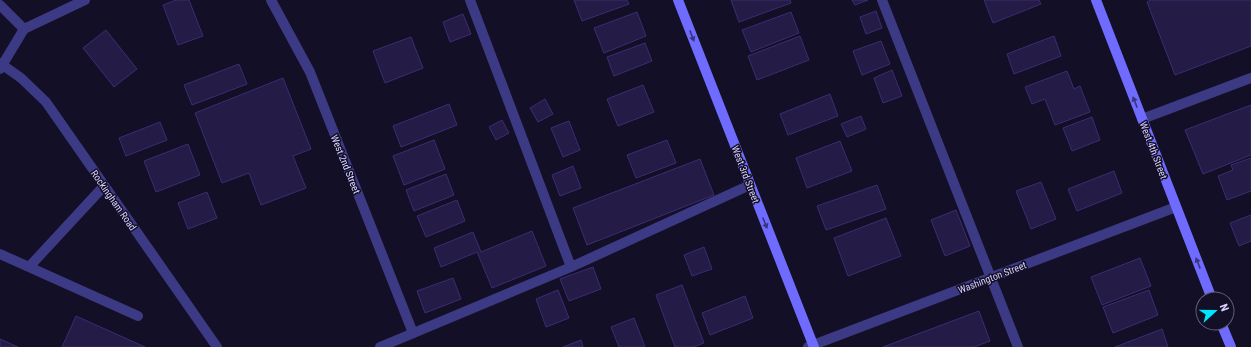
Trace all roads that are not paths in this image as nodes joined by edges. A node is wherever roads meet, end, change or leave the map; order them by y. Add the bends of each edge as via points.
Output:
1 (85, 0) edge
2 (272, 0) edge
3 (470, 0) edge
4 (678, 0) edge
5 (882, 0) edge
6 (1096, 0) edge
7 (0, 5) edge
8 (24, 28) junction
9 (1, 66) edge
10 (1251, 78) edge
11 (1142, 120) junction
12 (750, 185) junction
13 (104, 186) junction
14 (1176, 206) junction
15 (0, 254) edge
16 (29, 267) junction
17 (571, 267) junction
18 (991, 278) junction
19 (1209, 291) edge
20 (138, 316) dead end
21 (1224, 331) edge
22 (413, 333) junction
23 (812, 346) edge
24 (217, 347) edge
25 (380, 347) edge
26 (1018, 347) edge
27 (1231, 347) edge

1 - 8 street
2 - 22 street, West 2nd Street via 310,72
3 - 17 street
4 -> 12 main road, West 3rd Street
5 - 18 street
11 -> 6 main road, West 4th Street
7 - 8 street
8 - 9 street
9 - 13 street, Rockingham Road via 21,78 46,102
10 - 11 street
11 - 14 main road, West 4th Street
12 - 17 street
12 -> 23 main road, West 3rd Street
13 - 16 street
13 - 24 street, Rockingham Road
14 - 18 street, Washington Street
19 -> 14 main road, West 4th Street
15 - 16 street
16 - 20 street
17 - 22 street
18 - 23 street, Washington Street
18 - 26 street
21 - 27 main road
22 - 25 street

